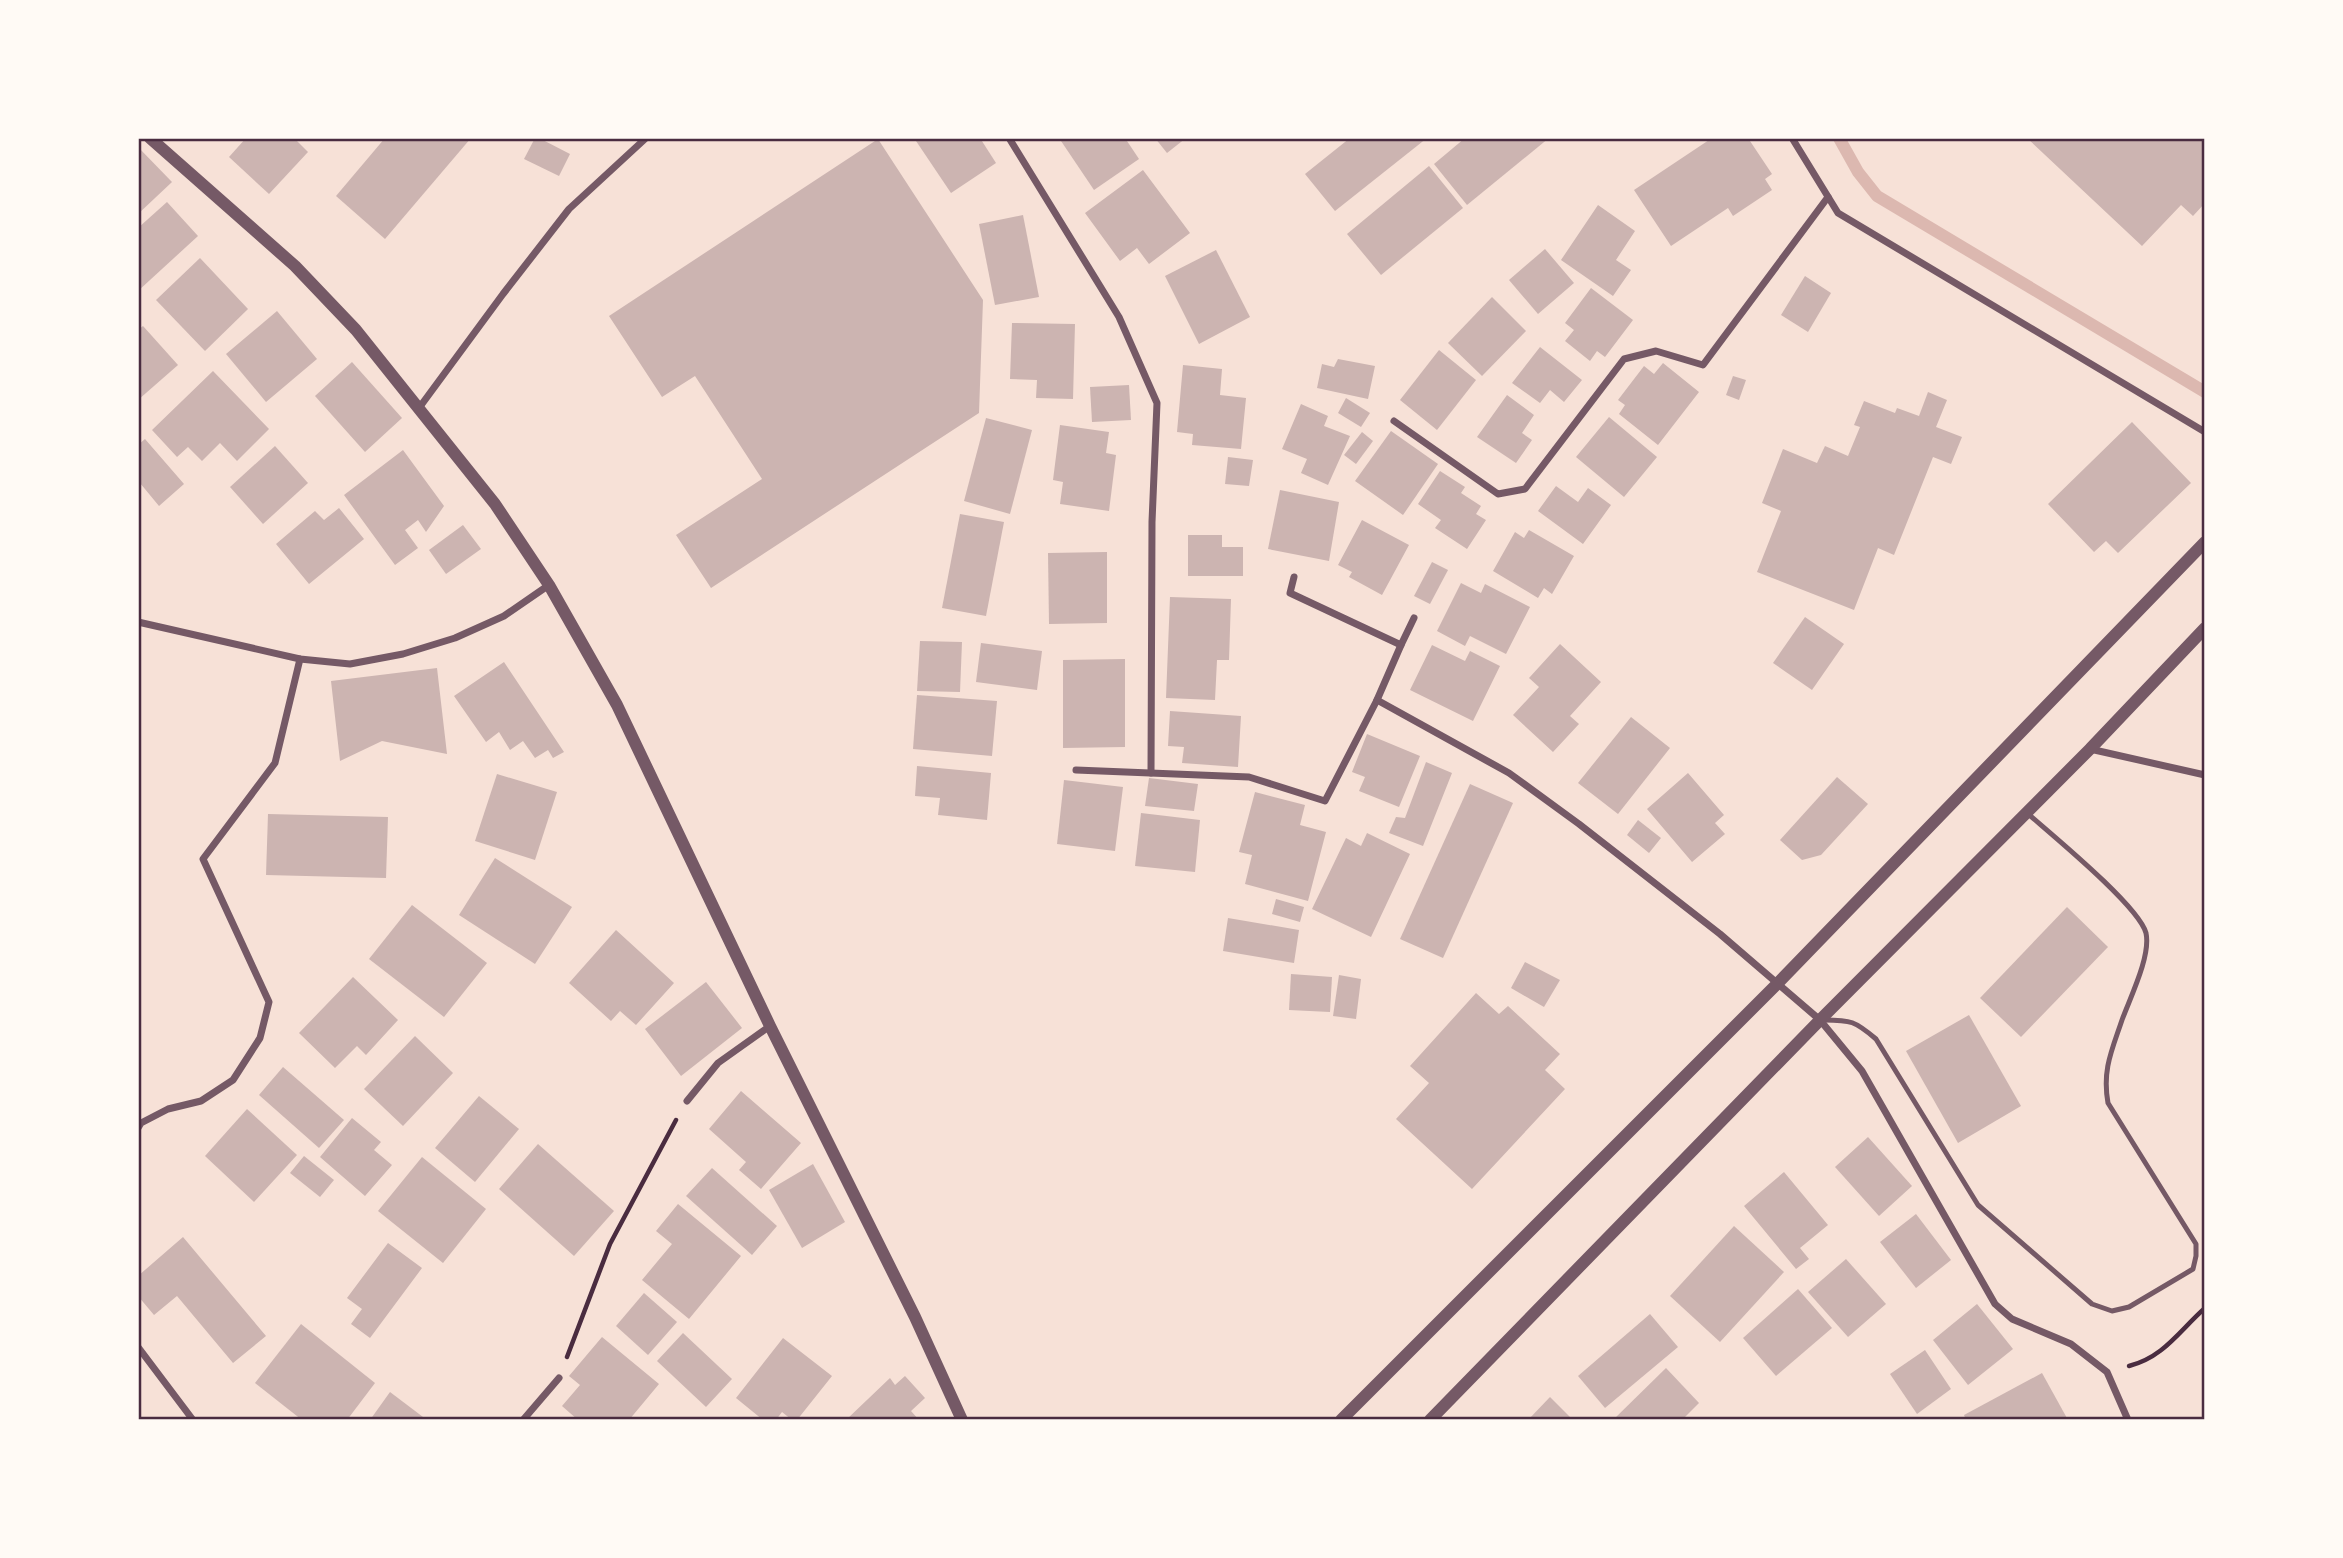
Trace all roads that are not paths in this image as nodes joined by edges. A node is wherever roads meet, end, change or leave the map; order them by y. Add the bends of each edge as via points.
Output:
1 (149, 138) edge
2 (646, 138) edge
3 (1009, 138) edge
4 (1793, 138) edge
5 (1828, 197) junction
6 (419, 408) junction
7 (1394, 421) dead end
8 (2205, 432) edge
9 (2205, 542) edge
10 (1294, 577) dead end
11 (548, 585) junction
12 (1414, 618) dead end
13 (138, 622) edge
14 (2205, 628) edge
15 (1401, 645) junction
16 (300, 659) junction
17 (1377, 700) junction
18 (2090, 749) junction
19 (1076, 770) dead end
20 (1151, 773) junction
21 (2205, 775) edge
22 (2026, 813) junction
23 (1777, 984) junction
24 (1820, 1020) junction
25 (770, 1026) junction
26 (687, 1101) road end
27 (138, 1128) edge
28 (138, 1347) edge
29 (559, 1378) road end
30 (193, 1420) edge
31 (523, 1420) edge
32 (962, 1420) edge
33 (1341, 1420) edge
34 (1430, 1420) edge
35 (2129, 1420) edge

1 - 6 street via 295,266 356,330
2 - 6 street via 569,209
3 - 20 street via 1119,317 1157,402
4 - 5 street
5 - 7 street via 1703,365 1656,351 1624,359 1525,489 1498,494
5 - 8 street via 1838,213
6 - 11 street via 495,504
9 - 23 street
10 - 15 street via 1290,593
11 - 16 street via 504,616 403,654 350,664
11 - 25 street via 617,705
12 - 15 street
13 - 16 street
14 - 18 street
15 - 17 street
16 - 27 street via 275,763 203,859 269,1002 260,1038 233,1080 201,1101 168,1109
17 - 20 street via 1325,801 1249,777
17 - 23 street via 1510,774 1709,926
18 - 21 street
18 - 22 street
19 - 20 street
22 - 24 street
22 - 24 lane via 2132,910 2146,935 2145,956 2106,1067 2105,1087 2108,1103 2196,1244 2193,1269 2129,1307 2112,1311 2092,1304 1978,1205 1876,1039 1858,1024
23 - 24 street
23 - 33 street
24 - 34 street
24 - 35 street via 1862,1071 1995,1304 2012,1319 2071,1344 2106,1371
25 - 26 street via 718,1063
25 - 32 street
28 - 30 street
29 - 31 street

